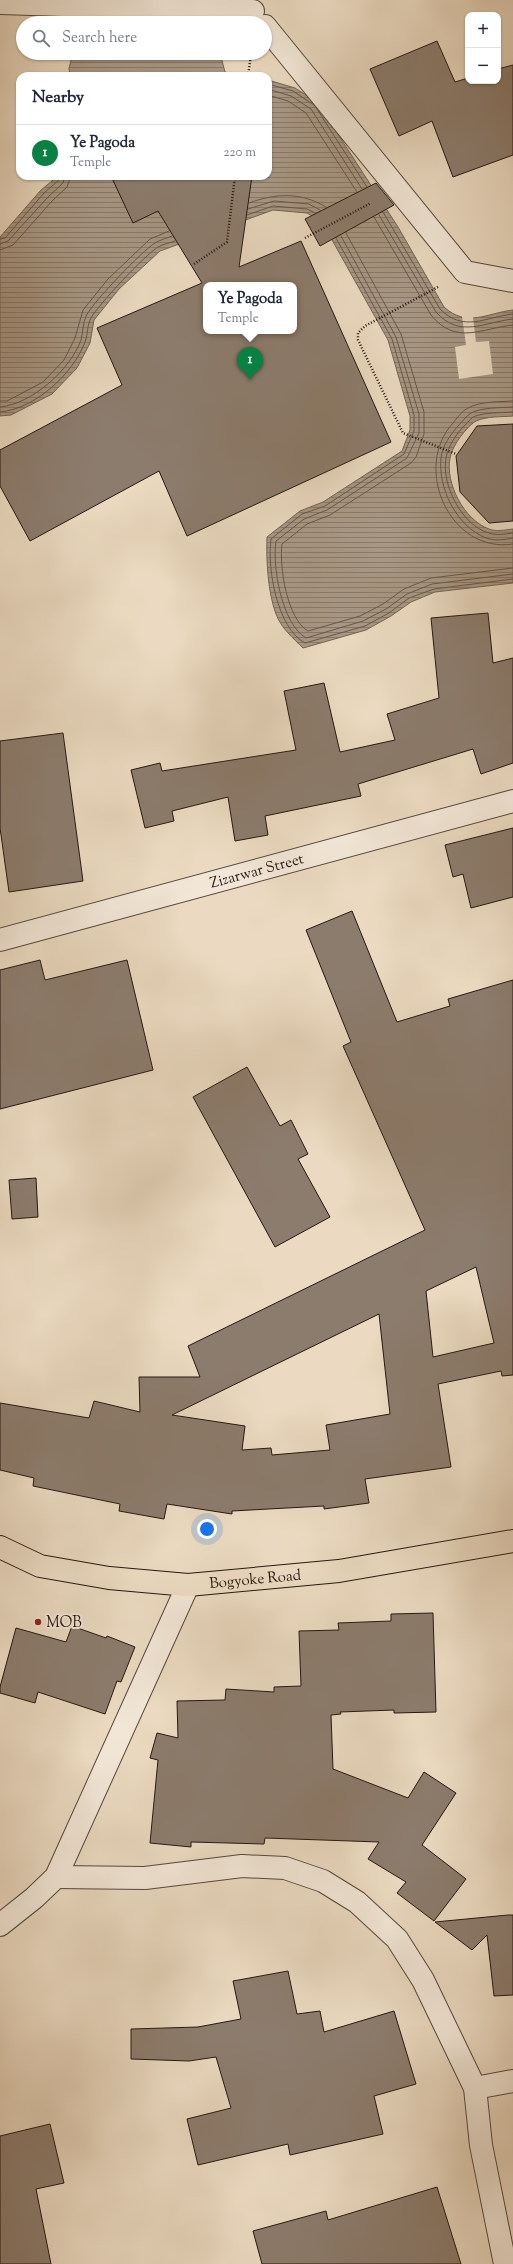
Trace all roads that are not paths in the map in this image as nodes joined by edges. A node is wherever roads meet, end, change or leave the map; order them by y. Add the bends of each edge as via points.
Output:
1 (0, 3) edge
2 (259, 15) edge
3 (272, 31) edge
4 (513, 281) edge
5 (513, 801) edge
6 (0, 940) edge
7 (513, 1541) edge
8 (0, 1547) edge
9 (188, 1585) junction
10 (56, 1877) junction
11 (0, 1925) edge
12 (513, 2081) edge
13 (475, 2088) junction
14 (505, 2264) edge

1 - 2 street
3 - 4 street via 465,272
5 - 6 street, Zizarwar Street
7 - 9 main road, Bogyoke Road via 339,1571
8 - 9 main road, Bogyoke Road via 40,1566 109,1578
9 - 10 street
10 - 11 street
10 - 13 street via 145,1878 242,1866 285,1868 324,1881 357,1902 397,1939 423,1980
12 - 13 street
13 - 14 street via 481,2145

